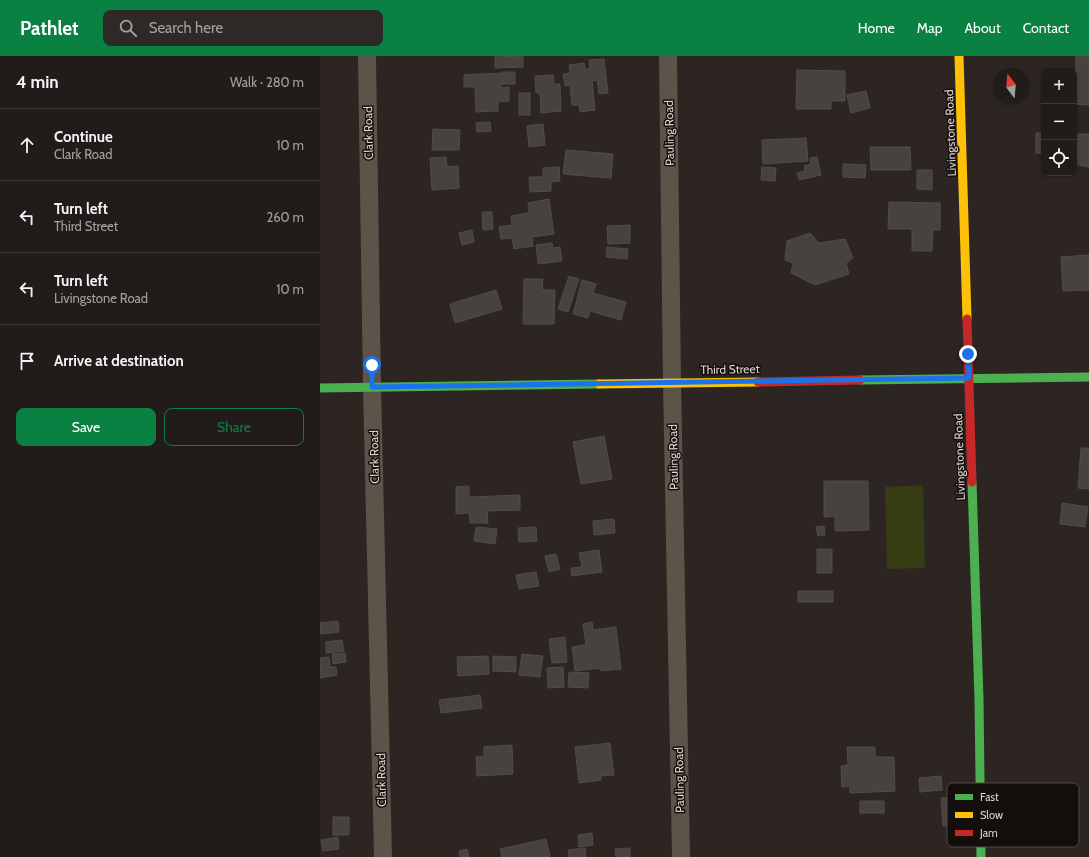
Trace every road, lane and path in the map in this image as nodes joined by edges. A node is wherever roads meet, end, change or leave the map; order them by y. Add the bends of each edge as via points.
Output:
1 (367, 56) edge
2 (668, 56) edge
3 (959, 56) edge
4 (1089, 377) edge
5 (969, 378) junction
6 (672, 382) junction
7 (372, 387) junction
8 (320, 388) edge
9 (980, 783) edge
10 (981, 847) edge
11 (383, 857) edge
12 (681, 857) edge
13 (981, 857) edge

1 - 7 street, Clark Road
2 - 6 street, Pauling Road
3 - 5 street, Livingstone Road
4 - 5 street, Third Street
5 - 6 street, Third Street
5 - 9 street, Livingstone Road
6 - 7 street, Third Street
6 - 12 street, Pauling Road
7 - 8 street, Third Street
7 - 11 street, Clark Road
10 - 13 street, Livingstone Road

